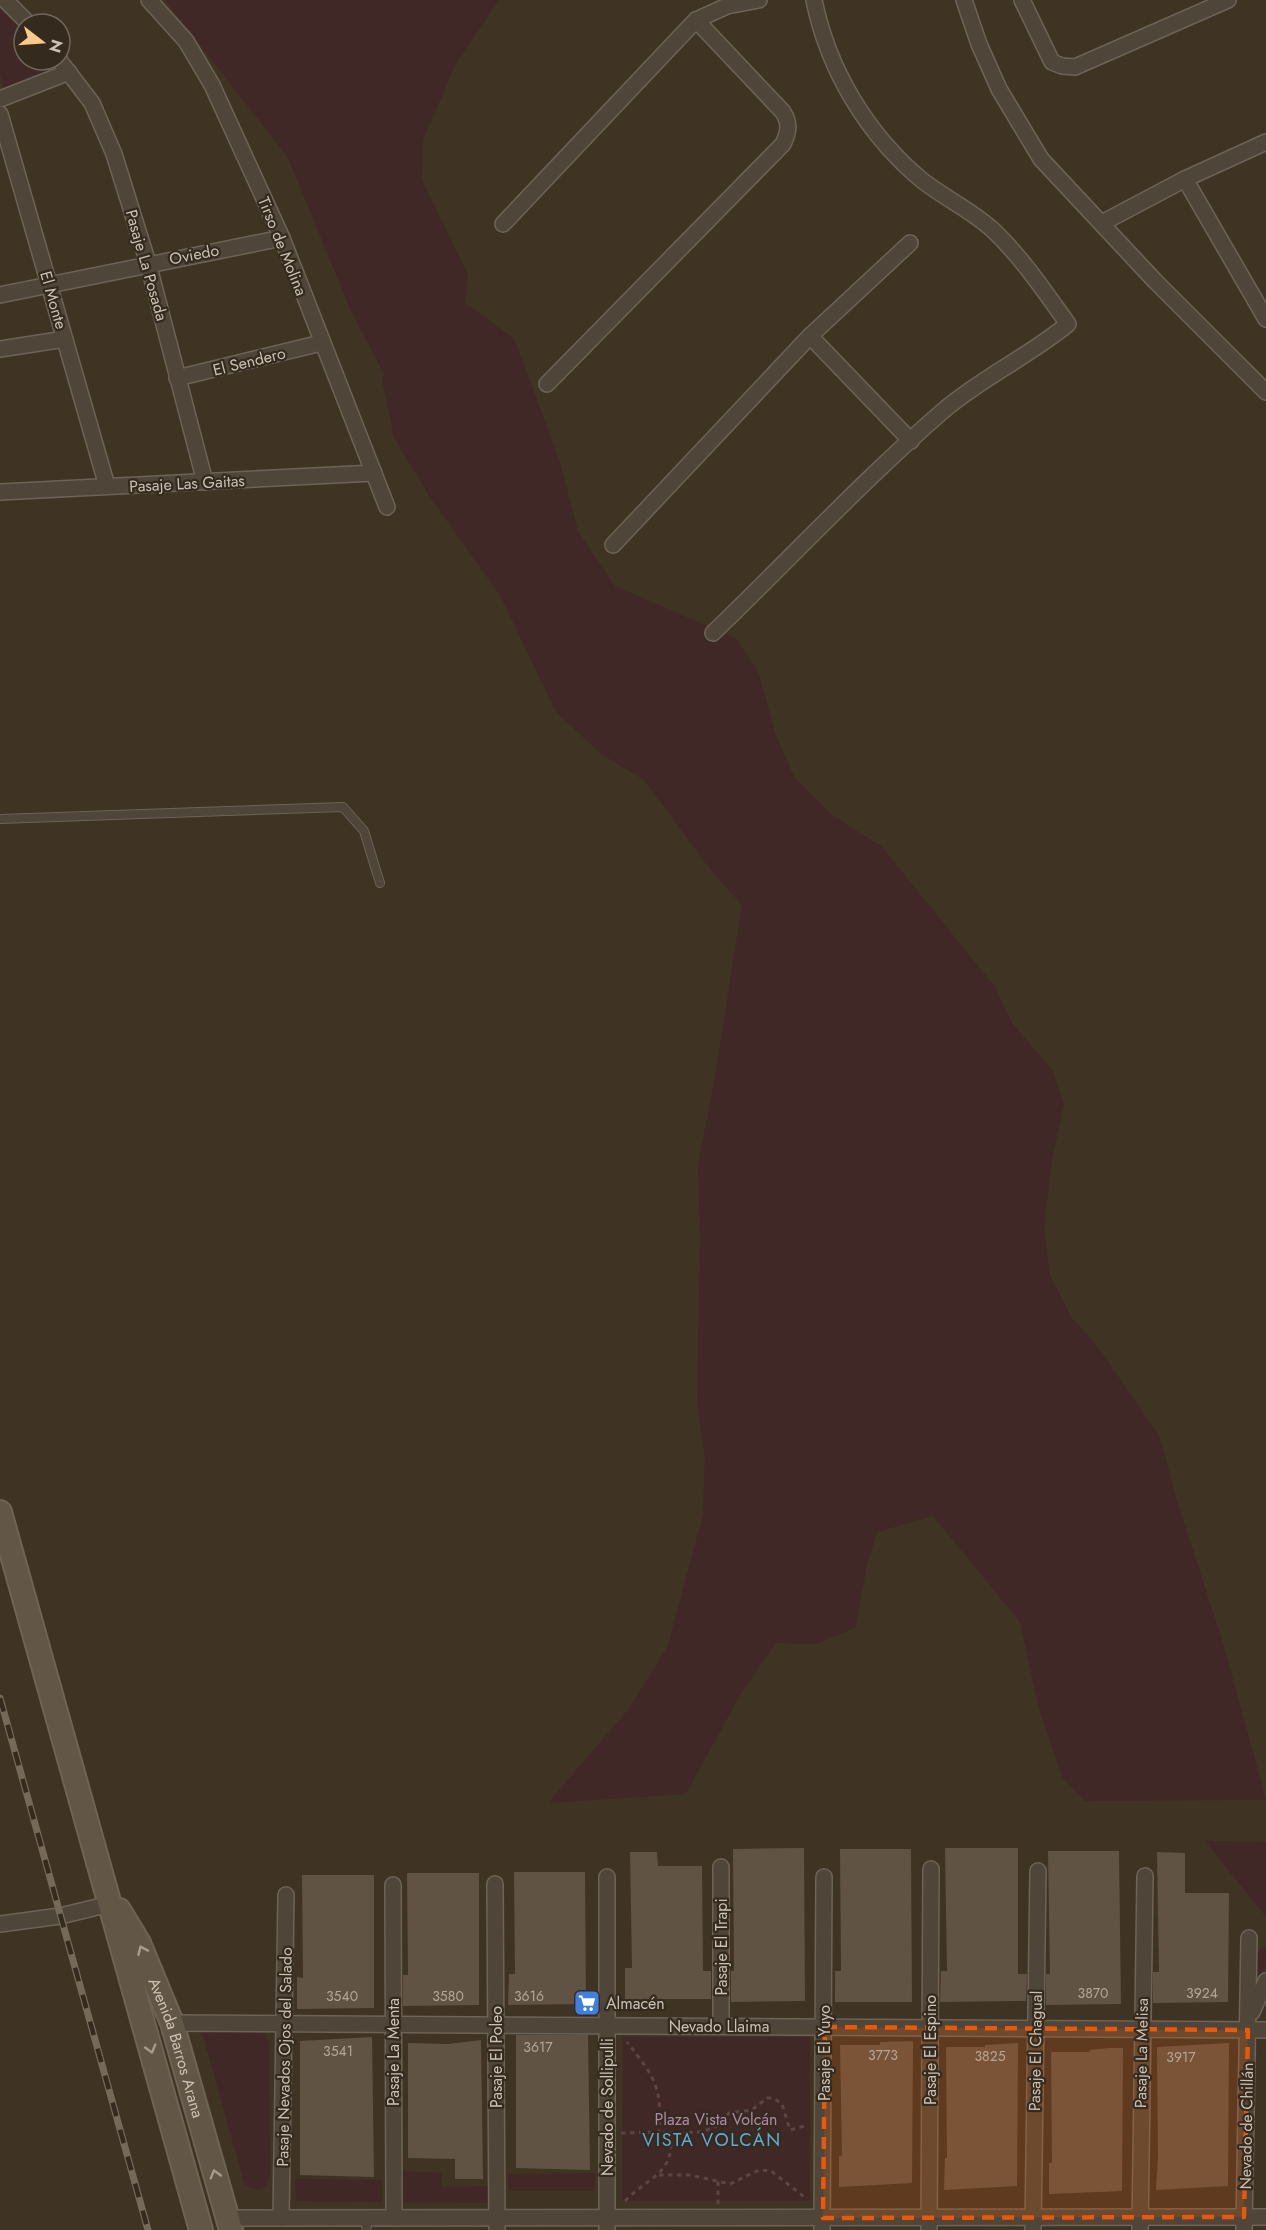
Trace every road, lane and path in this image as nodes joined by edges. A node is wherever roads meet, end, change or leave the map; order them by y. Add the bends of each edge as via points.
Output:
1 (6, 0) edge
2 (149, 0) edge
3 (759, 0) edge
4 (814, 0) edge
5 (964, 0) edge
6 (1022, 0) edge
7 (1228, 0) edge
8 (18, 12) edge
9 (696, 20) junction
10 (52, 72) edge
11 (69, 72) edge
12 (0, 99) edge
13 (0, 114) edge
14 (1266, 142) edge
15 (1185, 179) junction
16 (503, 224) dead end
17 (1102, 224) junction
18 (282, 238) junction
19 (910, 243) dead end
20 (148, 263) junction
21 (49, 284) junction
22 (0, 294) edge
23 (1266, 319) edge
24 (810, 336) junction
25 (65, 339) junction
26 (321, 343) junction
27 (0, 349) edge
28 (177, 378) junction
29 (547, 384) dead end
30 (1266, 392) edge
31 (911, 441) junction
32 (374, 473) junction
33 (205, 482) junction
34 (107, 486) junction
35 (0, 492) edge
36 (387, 507) dead end
37 (613, 545) dead end
38 (713, 633) dead end
39 (0, 819) edge
40 (380, 883) dead end
41 (0, 1512) edge
42 (721, 1867) dead end
43 (932, 1869) dead end
44 (1038, 1871) dead end
45 (101, 1873) junction
46 (607, 1876) dead end
47 (1145, 1876) dead end
48 (824, 1877) dead end
49 (495, 1884) dead end
50 (393, 1885) dead end
51 (286, 1895) dead end
52 (110, 1904) junction
53 (0, 1924) edge
54 (1249, 1938) dead end
55 (1266, 1981) edge
56 (138, 2004) junction
57 (172, 2023) junction
58 (285, 2024) junction
59 (393, 2024) junction
60 (496, 2025) junction
61 (607, 2026) junction
62 (720, 2026) junction
63 (1248, 2026) junction
64 (825, 2027) junction
65 (930, 2028) junction
66 (1035, 2028) junction
67 (1141, 2029) junction
68 (1266, 2030) edge
69 (824, 2119) junction
70 (659, 2132) junction
71 (607, 2133) junction
72 (670, 2133) junction
73 (658, 2175) junction
74 (193, 2201) junction
75 (1266, 2217) edge
76 (281, 2218) junction
77 (394, 2218) junction
78 (304, 2224) edge
79 (367, 2224) edge
80 (496, 2224) edge
81 (608, 2224) edge
82 (715, 2224) edge
83 (822, 2224) edge
84 (929, 2224) edge
85 (1033, 2224) edge
86 (1140, 2224) edge
87 (1244, 2224) edge
88 (225, 2226) edge
89 (201, 2230) edge

1 - 8 street
2 - 18 street, Tirso de Molina via 186,41 212,85
3 - 9 street via 727,6
4 - 31 street via 834,64 876,132 922,180 973,213 1005,242 1028,267 1068,324 1040,348 967,392
5 - 17 street via 999,89 1026,139
6 - 7 street via 1052,62 1075,68
9 - 16 street
9 - 29 street via 783,111 788,122 787,136
10 - 12 street
11 - 20 street, Pasaje La Posada via 92,103 114,154
13 - 21 street, El Monte
14 - 15 street
15 - 17 street
15 - 23 street
17 - 30 street
18 - 20 street, Oviedo
18 - 26 street, Tirso de Molina
19 - 24 street
20 - 21 street, Oviedo
20 - 28 street, Pasaje La Posada
21 - 22 street, Oviedo
21 - 25 street, El Monte
24 - 31 street
24 - 37 street
25 - 27 street
25 - 34 street, El Monte
26 - 28 street, El Sendero
26 - 32 street, Tirso de Molina
28 - 33 street, Pasaje La Posada
31 - 38 street
32 - 33 street, Pasaje Las Gaitas
32 - 36 street, Tirso de Molina
33 - 34 street, Pasaje Las Gaitas
34 - 35 street, Pasaje Las Gaitas
39 - 40 lane via 343,807 364,831
41 - 45 main road, Avenida Barros Arana
42 - 62 street, Pasaje El Trapi
43 - 65 street, Pasaje El Espino
44 - 66 street, Pasaje El Chagual
45 - 52 main road, Avenida Barros Arana
57 -> 45 main road, Avenida Barros Arana via 139,1943
46 - 61 street, Nevado de Sollipulli
47 - 67 street, Pasaje La Melisa
48 - 64 street, Pasaje El Yuyo
49 - 60 street, Pasaje El Poleo
50 - 59 street, Pasaje La Menta
51 - 58 street, Pasaje Nevados Ojos del Salado
52 - 53 street via 50,1918
52 - 56 main road, Avenida Barros Arana
54 - 63 street, Nevado de Chillán
55 - 63 street, Nevado de Chillán
56 - 57 main road via 149,2014
56 -> 74 main road, Avenida Barros Arana
57 - 58 street, Nevado Llaima
88 -> 57 main road, Avenida Barros Arana
58 - 59 street, Nevado Llaima
58 - 76 street, Pasaje Nevados Ojos del Salado
59 - 60 street, Nevado Llaima
59 - 77 street, Pasaje La Menta
60 - 61 street, Nevado Llaima
60 - 80 street, Pasaje El Poleo
61 - 62 street, Nevado Llaima
61 - 70 path via 623,2037 657,2087 661,2103
61 - 71 street, Nevado de Sollipulli
62 - 64 street, Nevado Llaima
63 - 67 street, Nevado Llaima
63 - 68 street, Nevado Llaima
63 - 87 street, Nevado de Chillán
64 - 65 street, Nevado Llaima
64 - 69 street, Pasaje El Yuyo
65 - 66 street, Nevado Llaima
65 - 84 street, Pasaje El Espino
66 - 67 street, Nevado Llaima
66 - 85 street, Pasaje El Chagual
67 - 86 street, Pasaje La Melisa
69 - 72 path via 790,2130 782,2104 767,2098 752,2110 729,2113 714,2128
69 - 83 street, Pasaje El Yuyo
70 - 71 path
70 - 72 path
71 - 81 street, Nevado de Sollipulli
72 - 73 path via 670,2155
73 - 81 path via 637,2189
73 - 83 path via 690,2175 730,2184 759,2170 771,2171 810,2201
74 - 88 main road
74 - 89 main road, Avenida Barros Arana
75 - 87 street
76 - 78 street
76 - 88 street
77 - 79 street
77 - 80 street
78 - 79 street
80 - 81 street
81 - 82 street
82 - 83 street
83 - 84 street
84 - 85 street
85 - 86 street
86 - 87 street

